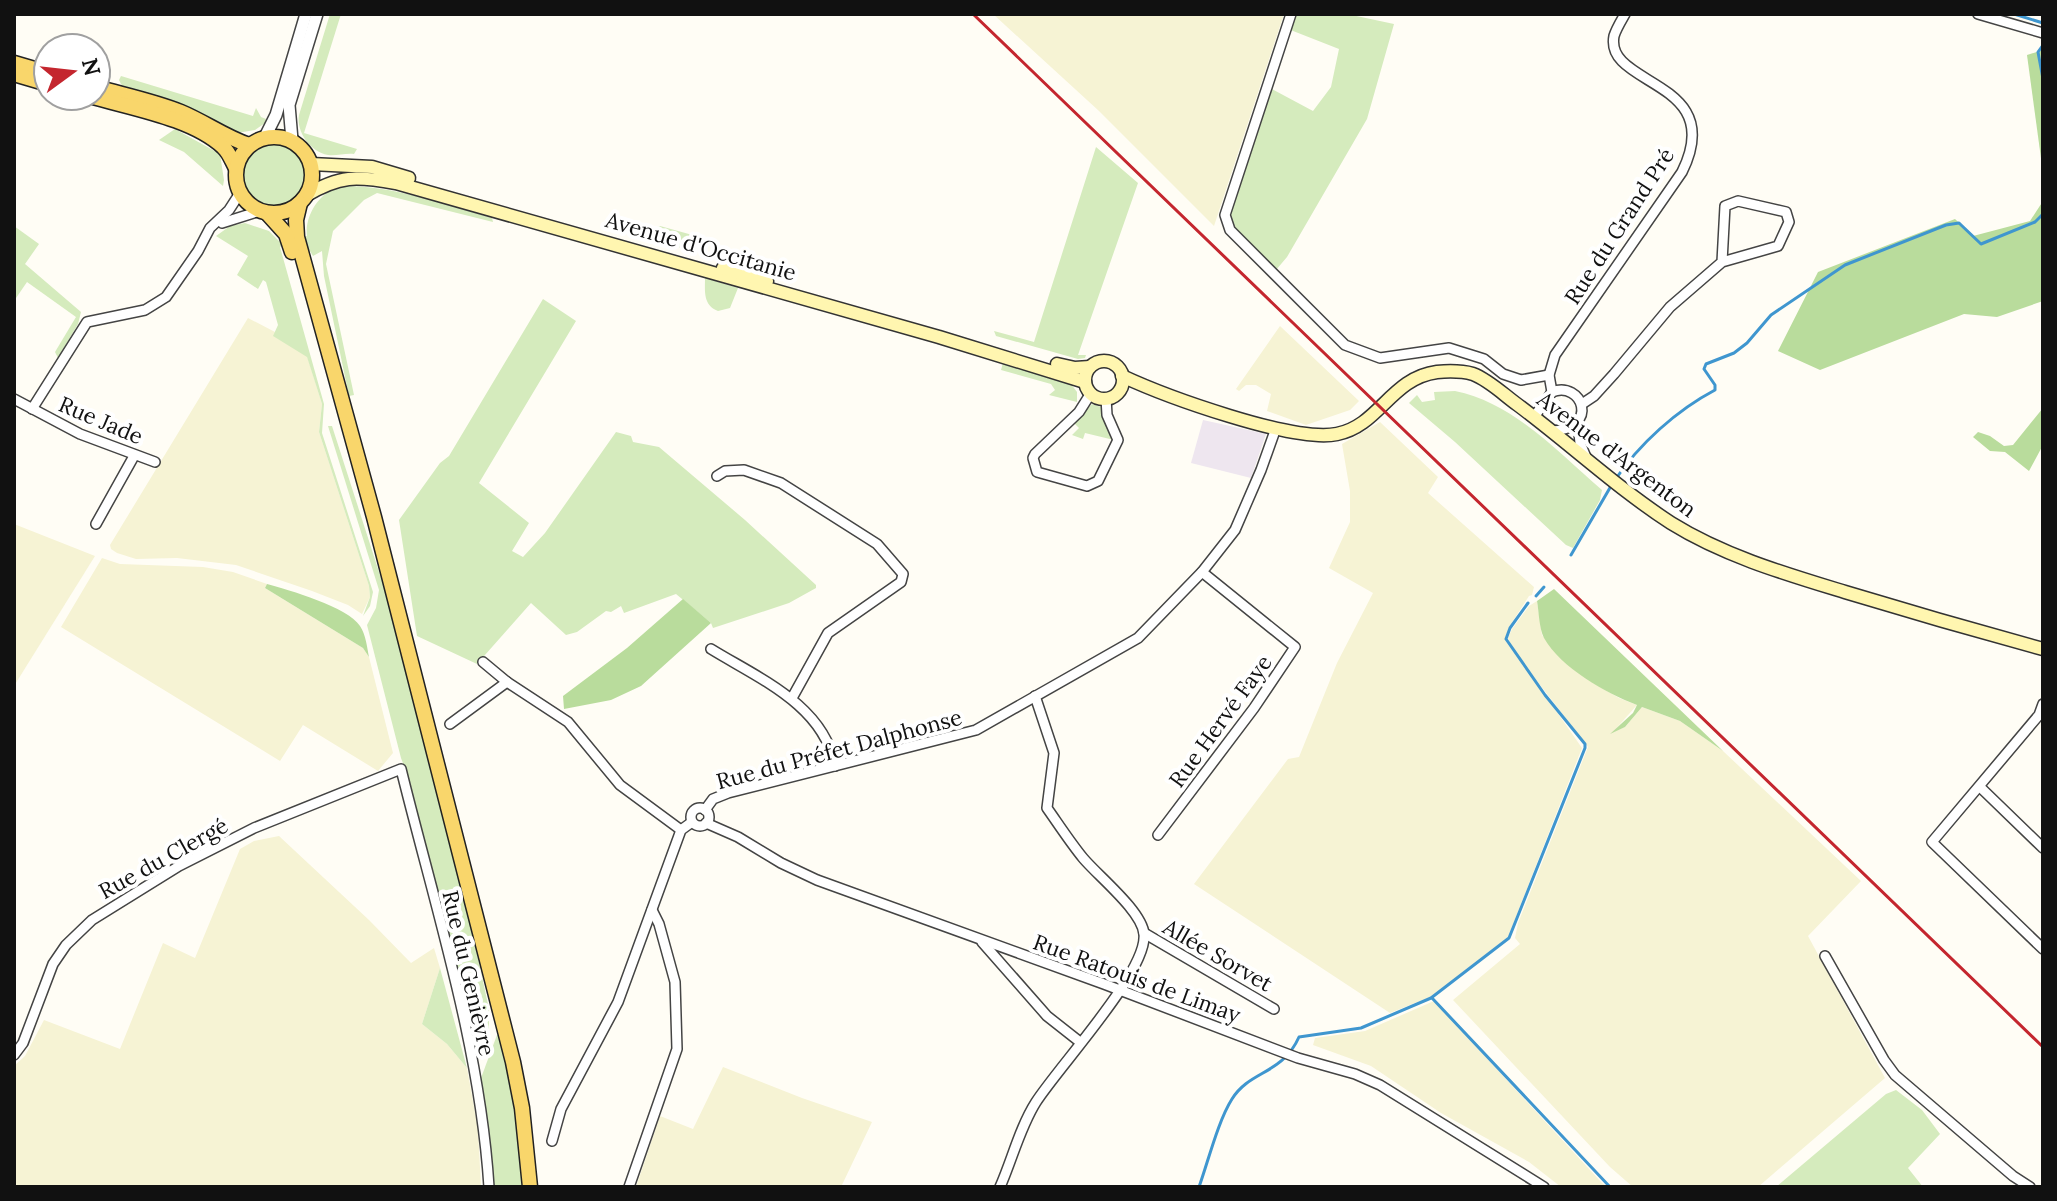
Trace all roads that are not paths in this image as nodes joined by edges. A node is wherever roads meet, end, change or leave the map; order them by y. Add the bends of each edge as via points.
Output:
1 (306, 14) edge
2 (317, 14) edge
3 (1291, 14) edge
4 (1625, 14) edge
5 (1978, 14) edge
6 (2042, 33) edge
7 (112, 91) edge
8 (112, 102) edge
9 (265, 137) junction
10 (292, 140) junction
11 (249, 145) junction
12 (311, 164) junction
13 (236, 168) junction
14 (240, 193) junction
15 (303, 200) junction
16 (264, 212) junction
17 (207, 235) junction
18 (1722, 262) junction
19 (1090, 367) junction
20 (1549, 375) junction
21 (1122, 376) junction
22 (1088, 388) junction
23 (1552, 392) junction
24 (1112, 395) junction
25 (1168, 396) junction
26 (14, 399) edge
27 (1582, 404) junction
28 (32, 409) junction
29 (1534, 417) junction
30 (1578, 423) junction
31 (1276, 428) junction
32 (1551, 431) junction
33 (134, 456) junction
34 (1588, 460) junction
35 (155, 462) dead end
36 (717, 476) dead end
37 (96, 524) dead end
38 (378, 536) junction
39 (1202, 572) junction
40 (711, 649) dead end
41 (2043, 649) edge
42 (483, 662) dead end
43 (507, 682) junction
44 (1035, 696) junction
45 (792, 698) junction
46 (2043, 704) edge
47 (450, 724) dead end
48 (835, 766) junction
49 (401, 769) joint
50 (1980, 787) junction
51 (705, 810) junction
52 (692, 822) junction
53 (706, 823) junction
54 (681, 830) junction
55 (1158, 835) dead end
56 (2043, 848) edge
57 (652, 910) junction
58 (1144, 933) junction
59 (980, 940) junction
60 (2043, 949) edge
61 (1825, 956) dead end
62 (1121, 991) junction
63 (1274, 1009) dead end
64 (1080, 1042) junction
65 (14, 1055) edge
66 (552, 1141) dead end
67 (489, 1187) edge
68 (530, 1187) edge
69 (629, 1187) edge
70 (1000, 1187) edge
71 (1544, 1187) edge
72 (2030, 1187) edge

1 - 9 street
2 - 10 street via 287,114
3 - 20 street via 1225,215 1230,230 1345,345 1380,358 1449,348 1484,359 1521,380
4 - 20 street, Rue du Grand Pré via 1614,36 1618,59 1672,93 1681,105 1692,140 1690,156 1555,355
5 - 6 street
7 - 11 main road via 168,107
8 - 13 main road via 196,130 226,149
9 - 10 main road
9 - 11 main road
10 - 12 main road
11 - 13 main road
12 - 15 main road via 312,179
12 - 19 main road, Avenue d'Occitanie via 372,167 1011,352 1070,368
13 - 14 main road
14 - 16 main road
14 - 17 street, Rue Jade
15 - 16 main road via 285,212
15 - 22 main road, Avenue d'Occitanie via 338,180 396,183 1057,372
15 - 38 main road via 297,237
16 - 17 street, Rue Jade via 228,219
16 - 38 main road via 289,239
17 - 28 street, Rue Jade via 160,302 130,315 87,322
18 - 18 street via 1778,246 1789,222 1786,212 1738,201 1725,206
18 - 27 street via 1670,307
19 - 21 main road, Avenue d'Occitanie via 1107,361
19 - 22 main road
20 - 23 street
21 - 24 main road
21 - 25 main road, Avenue d'Occitanie
22 - 24 main road, Avenue d'Occitanie
22 - 24 street via 1079,412 1035,454 1037,472 1087,486 1098,481 1118,440 1107,415
23 - 27 street via 1566,390
23 - 29 street
24 - 25 main road, Avenue d'Occitanie
25 - 31 main road, Avenue d'Occitanie
26 - 28 street, Rue Jade
27 - 30 street
28 - 33 street, Rue Jade
29 - 31 main road, Avenue d'Argenton via 1473,374 1448,371 1405,383 1348,432 1324,436
29 - 32 main road, Avenue d'Argenton
30 - 32 street
30 - 34 street
31 - 39 street, Rue du Préfet Dalphonse via 1235,530
32 - 34 main road, Avenue d'Argenton
33 - 35 street, Rue Jade
33 - 37 street
34 - 41 main road, Avenue d'Argenton via 1671,522 1735,555
36 - 45 street via 734,469 763,475 881,549 900,570 903,579 828,633
38 - 68 main road via 513,1062
39 - 44 street, Rue du Préfet Dalphonse via 1138,638
39 - 55 street, Rue Hervé Faye via 1295,647
40 - 45 street
42 - 43 street
43 - 47 street
43 - 54 street via 568,722 606,771
44 - 48 street, Rue du Préfet Dalphonse via 976,730
44 - 58 street via 1054,753 1047,808 1083,858 1132,910
45 - 48 street via 818,727
46 - 50 street
48 - 51 street, Rue du Préfet Dalphonse via 728,793 713,799
49 - 65 street, Rue du Clergé via 242,834 92,920 59,953
49 - 67 street, Rue du Genièvre via 466,1030
50 - 56 street
50 - 60 street via 1932,842
51 - 52 street via 693,812
51 - 53 street
52 - 53 street
52 - 54 street
53 - 59 street, Rue Ratouis de Limay via 817,880
54 - 57 street
57 - 66 street via 618,1002 561,1109
57 - 69 street via 675,982 677,1049
58 - 62 street via 1140,957
58 - 63 street, Allée Sorvet
59 - 62 street, Rue Ratouis de Limay
59 - 64 street via 1047,1016
61 - 72 street via 1895,1075
62 - 64 street
62 - 71 street, Rue Ratouis de Limay via 1380,1085
64 - 70 street via 1035,1104

